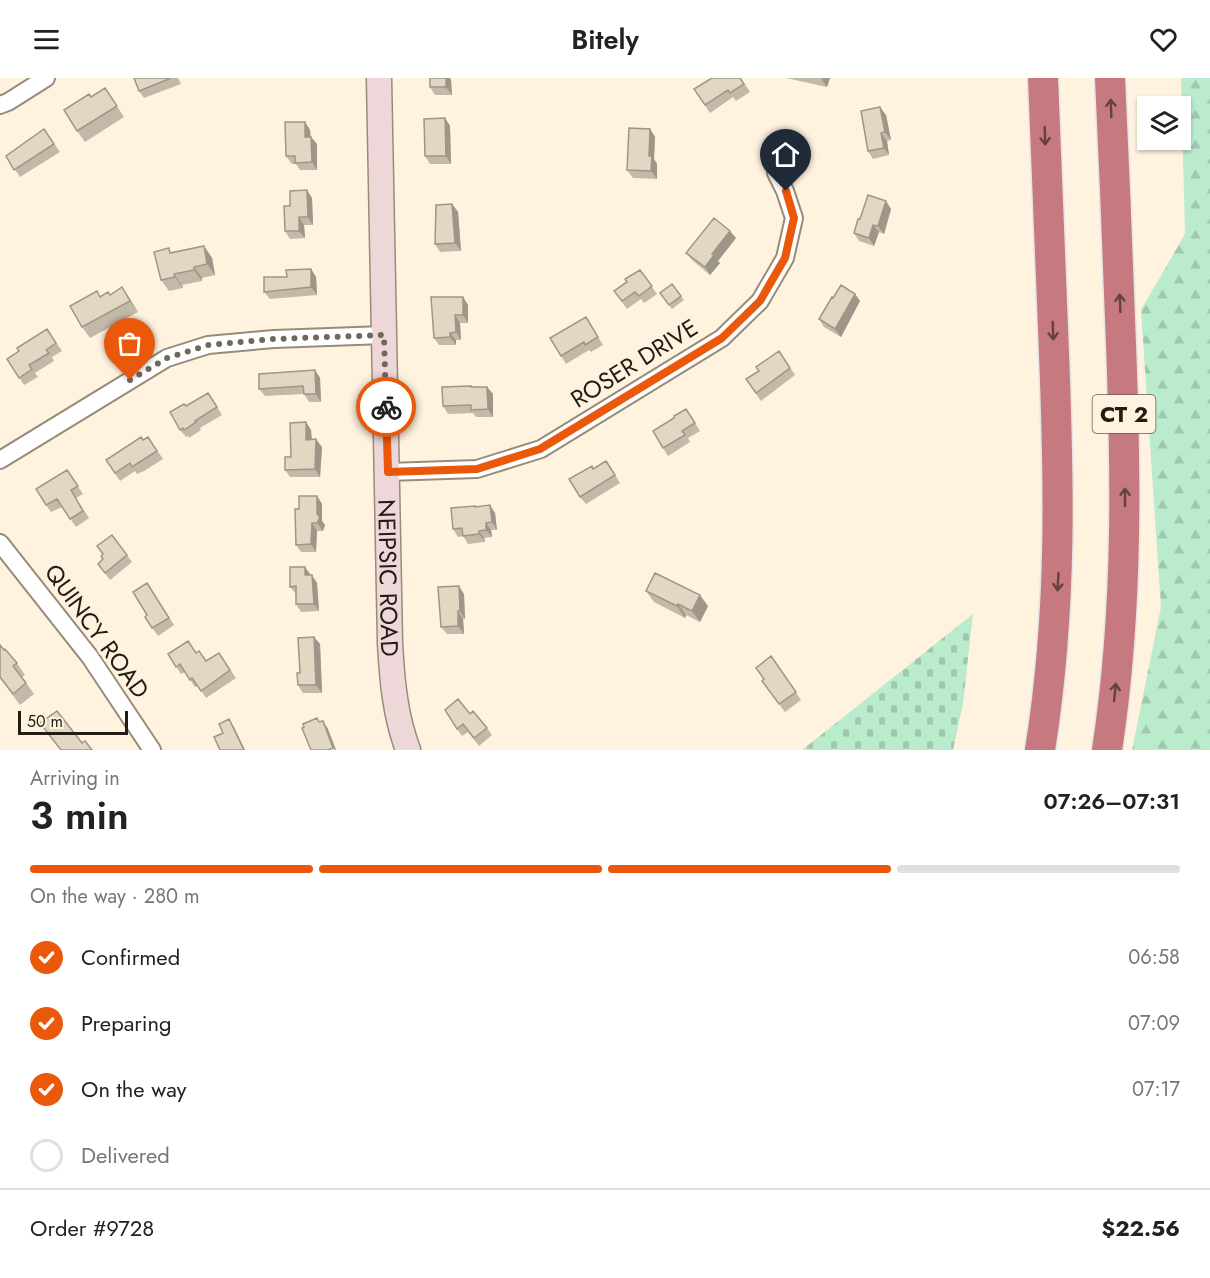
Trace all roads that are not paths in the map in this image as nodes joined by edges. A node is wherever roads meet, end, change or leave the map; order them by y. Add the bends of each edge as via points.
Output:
1 (46, 78) edge
2 (380, 78) edge
3 (1043, 78) edge
4 (1110, 78) edge
5 (0, 105) edge
6 (776, 173) dead end
7 (384, 335) junction
8 (0, 460) edge
9 (388, 472) junction
10 (0, 543) edge
11 (1048, 692) junction
12 (152, 750) edge
13 (408, 750) edge
14 (1026, 750) edge
15 (1040, 750) edge
16 (1107, 750) edge

1 - 5 street
2 - 7 street, NEIPSIC ROAD
3 -> 11 highway, CT 2 via 1059,494 1056,605
16 -> 4 highway, CT 2 via 1121,622 1126,478
6 - 9 street, ROSER DRIVE via 794,218 785,258 760,301 722,338 540,449 477,469
7 - 8 street via 208,345 167,358
7 - 9 street, NEIPSIC ROAD
9 - 13 street, NEIPSIC ROAD via 393,690
10 - 12 street, QUINCY ROAD via 90,657
11 - 14 highway via 1035,715
11 - 15 highway, CT 2

